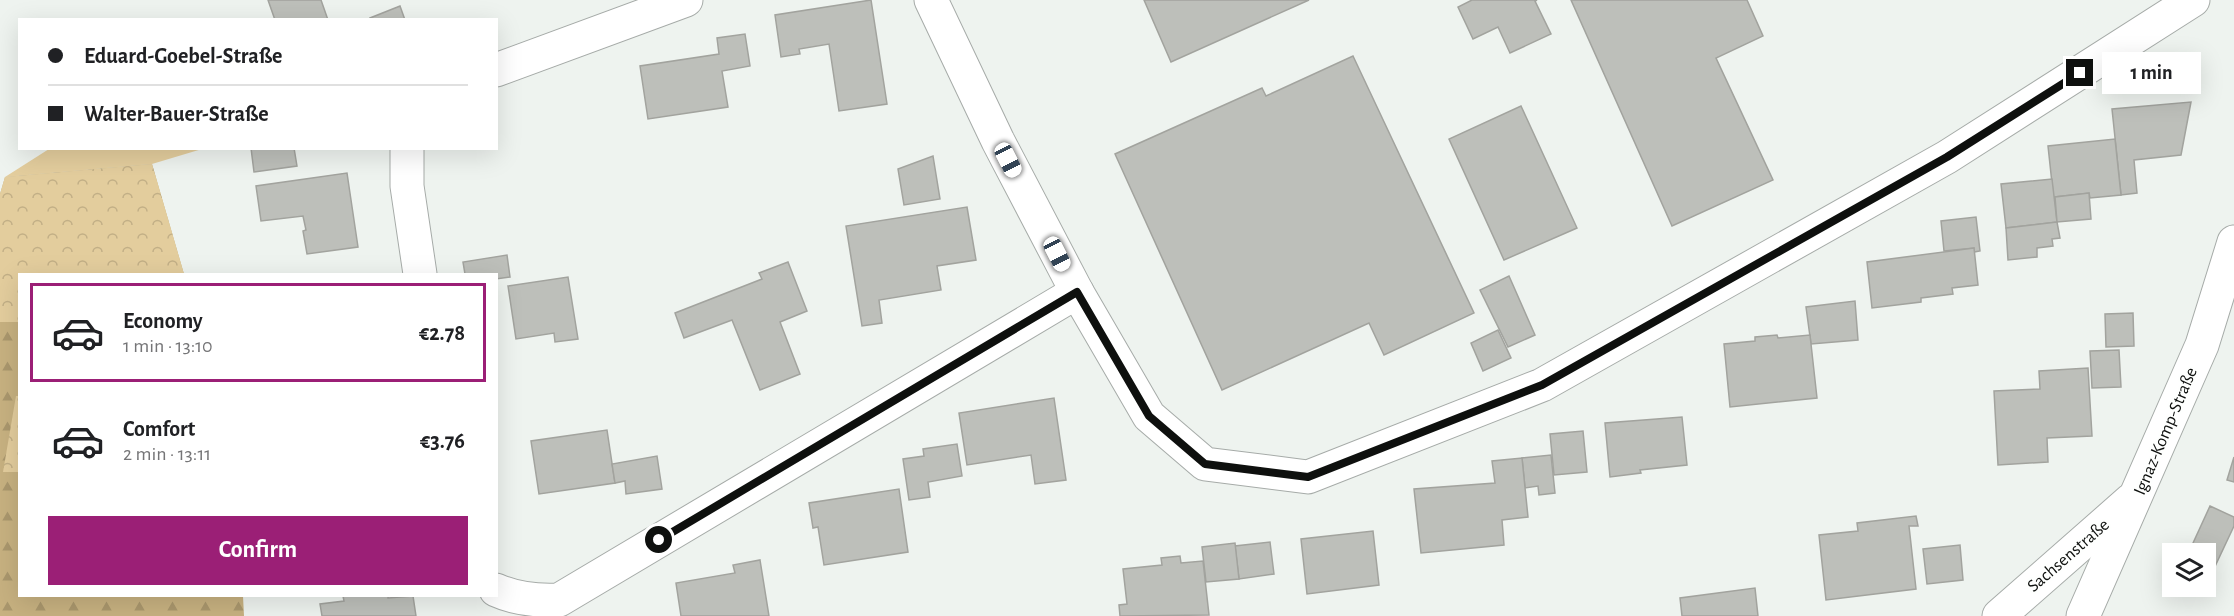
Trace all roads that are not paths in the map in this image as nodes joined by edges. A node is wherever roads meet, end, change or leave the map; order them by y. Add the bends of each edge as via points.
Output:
1 (686, 0) edge
2 (931, 0) edge
3 (2193, 0) edge
4 (498, 69) edge
5 (407, 150) edge
6 (2234, 242) edge
7 (420, 273) edge
8 (1077, 292) junction
9 (2138, 494) junction
10 (498, 591) edge
11 (1999, 616) edge
12 (2083, 616) edge

1 - 4 street
2 - 8 street via 998,141
3 - 8 street via 1947,157 1542,385 1308,477 1205,464 1149,416
5 - 7 street via 407,186
6 - 9 street, Ignaz-Komp-Straße via 2202,345
8 - 10 street via 559,600 542,601
9 - 11 street, Sachsenstraße
9 - 12 street, Ignaz-Komp-Straße

